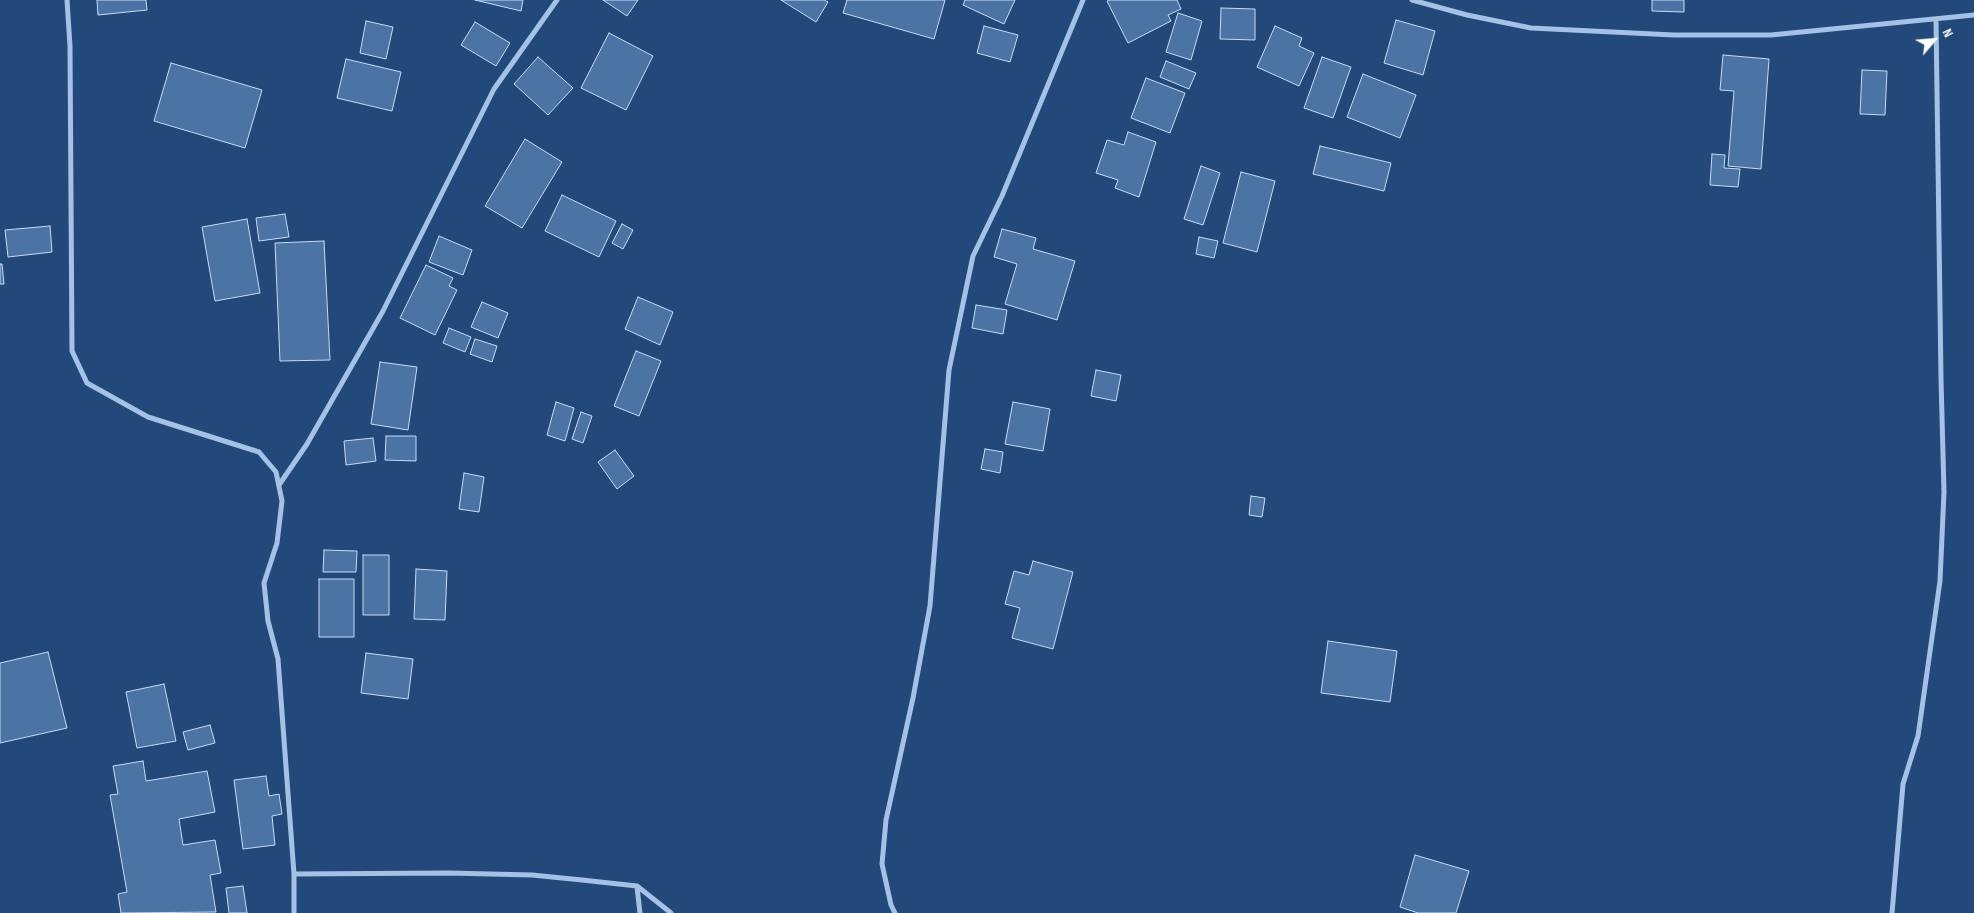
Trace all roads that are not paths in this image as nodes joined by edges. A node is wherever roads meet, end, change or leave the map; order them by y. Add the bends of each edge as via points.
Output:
1 (68, 0) edge
2 (557, 0) edge
3 (1083, 0) edge
4 (1412, 0) edge
5 (1974, 16) edge
6 (1936, 20) junction
7 (279, 485) junction
8 (294, 874) junction
9 (637, 886) junction
10 (294, 913) edge
11 (640, 913) edge
12 (671, 913) edge
13 (895, 913) edge
14 (1892, 913) edge

1 - 7 street via 72,351 87,383 148,417 259,452 276,472
2 - 7 street via 494,89 383,311 308,444
3 - 13 street via 1002,196 973,256 949,370 930,606 886,820 882,864
4 - 6 street via 1467,16 1531,28 1674,35 1771,35
5 - 6 street
6 - 14 street via 1944,492 1941,571 1918,736 1903,784
7 - 8 street via 282,501 277,543 264,583 268,621 278,659
8 - 9 street via 523,875
8 - 10 street
9 - 11 street
9 - 12 street

